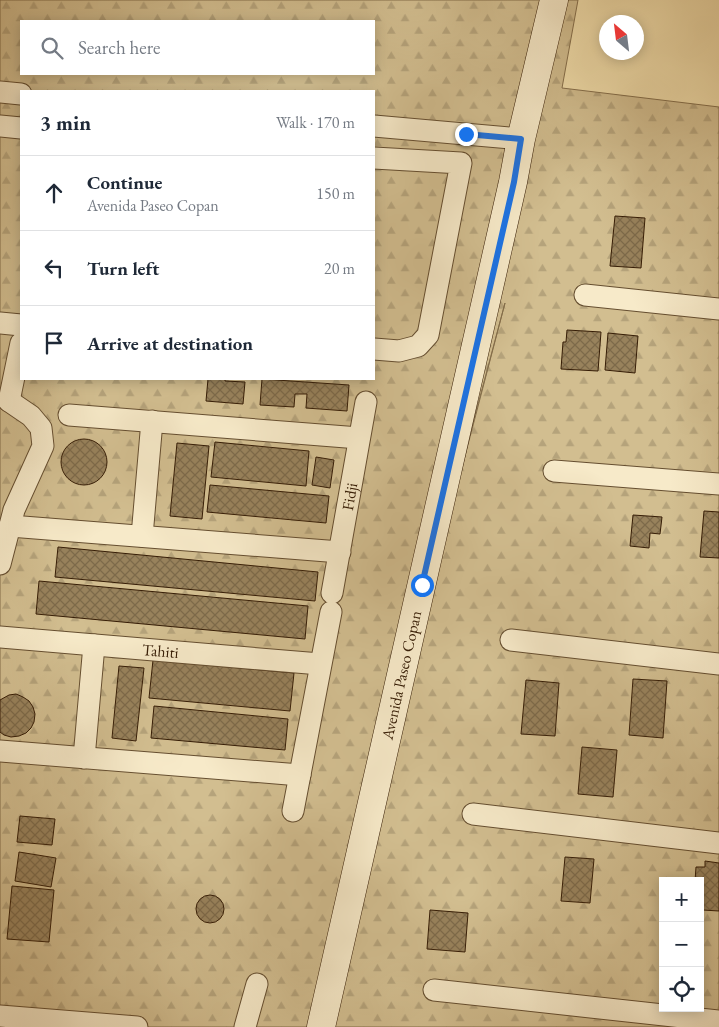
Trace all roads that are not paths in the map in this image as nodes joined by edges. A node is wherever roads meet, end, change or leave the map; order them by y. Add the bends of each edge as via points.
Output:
1 (554, 0) edge
2 (0, 92) edge
3 (20, 94) edge
4 (0, 126) edge
5 (375, 126) edge
6 (20, 128) edge
7 (521, 139) junction
8 (375, 158) edge
9 (585, 295) dead end
10 (719, 309) edge
11 (0, 323) edge
12 (20, 324) edge
13 (20, 347) edge
14 (375, 349) edge
15 (366, 402) dead end
16 (5, 403) edge
17 (69, 415) dead end
18 (152, 421) junction
19 (359, 438) junction
20 (554, 471) dead end
21 (719, 484) edge
22 (10, 526) junction
23 (142, 536) junction
24 (340, 552) junction
25 (0, 564) edge
26 (0, 637) edge
27 (511, 640) dead end
28 (94, 645) junction
29 (320, 664) junction
30 (719, 664) edge
31 (0, 751) edge
32 (84, 758) junction
33 (300, 775) junction
34 (293, 811) dead end
35 (473, 814) dead end
36 (719, 843) edge
37 (257, 984) dead end
38 (434, 990) dead end
39 (5, 1020) edge
40 (719, 1021) edge
41 (137, 1027) edge
42 (245, 1027) edge
43 (321, 1027) edge

1 - 7 main road, Avenida Paseo Copan
2 - 3 street
4 - 6 street
5 - 7 street
7 - 43 main road, Avenida Paseo Copan via 514,182
8 - 14 street via 461,163 428,335 418,346 399,351
9 - 10 street
11 - 12 street
13 - 16 street
15 - 19 street, Fidji
16 - 22 street via 30,416 40,428 43,446
17 - 18 street
18 - 19 street
18 - 23 street
19 - 24 street, Fidji
20 - 21 street
22 - 23 street
22 - 25 street
23 - 24 street
24 - 29 street, Fidji
26 - 28 street, Tahiti
27 - 30 street
28 - 29 street, Tahiti
28 - 32 street
29 - 33 street, Fidji
31 - 32 street
32 - 33 street
33 - 34 street, Fidji
35 - 36 street
37 - 42 street
38 - 40 street
39 - 41 street

